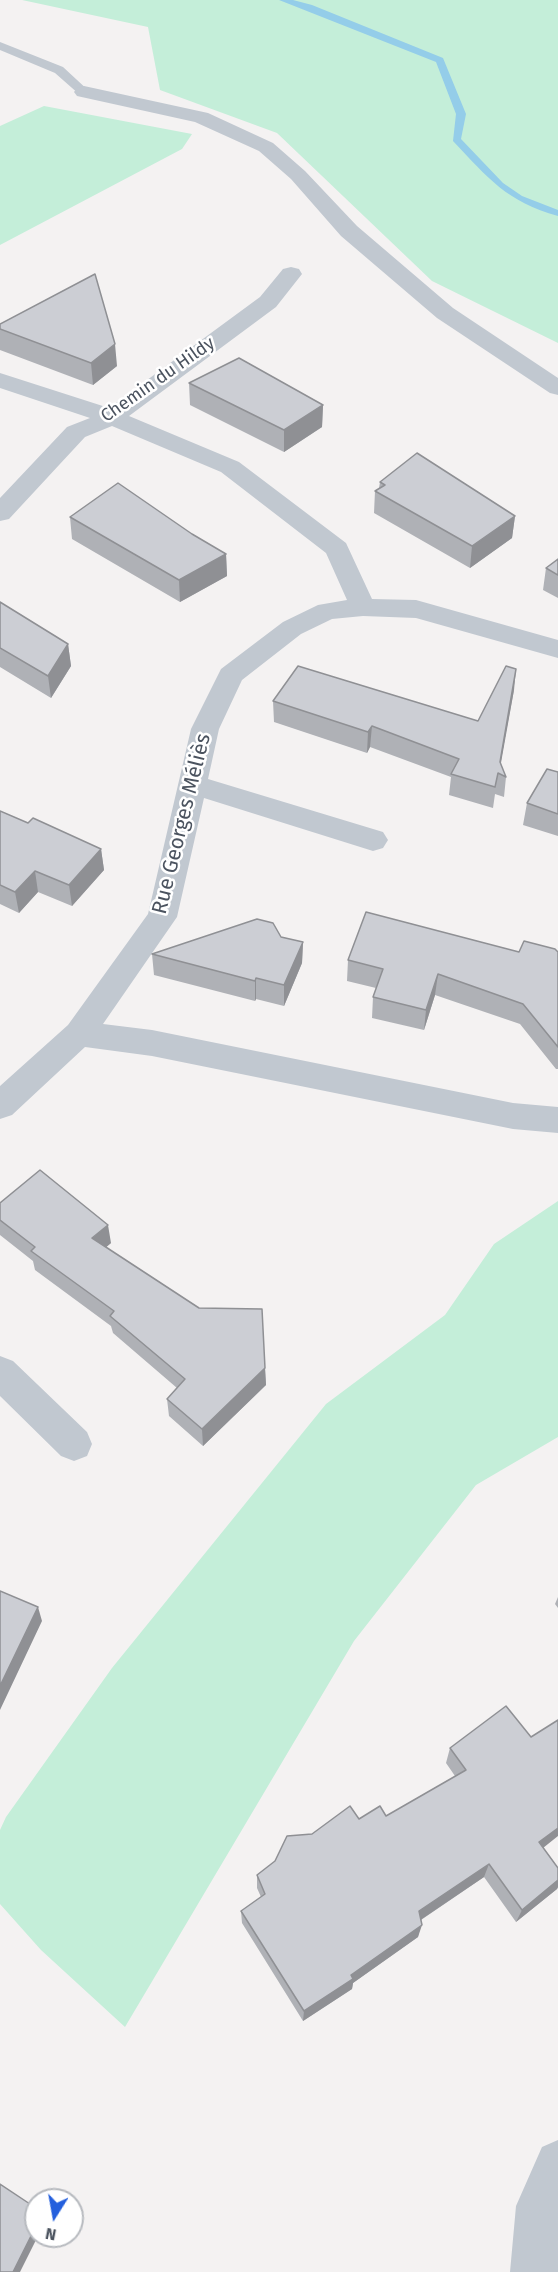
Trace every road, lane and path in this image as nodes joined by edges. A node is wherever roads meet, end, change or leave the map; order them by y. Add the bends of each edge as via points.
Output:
1 (0, 46) edge
2 (84, 92) joint
3 (291, 274) dead end
4 (0, 380) edge
5 (558, 388) edge
6 (112, 417) junction
7 (0, 513) edge
8 (363, 607) junction
9 (558, 649) edge
10 (194, 786) junction
11 (373, 840) dead end
12 (79, 1034) junction
13 (0, 1106) edge
14 (558, 1120) edge
15 (0, 1371) edge
16 (74, 1444) dead end
17 (558, 2163) edge
18 (534, 2272) edge

1 - 2 lane via 59,70
2 - 5 street via 201,117 266,147 298,175 349,231 445,313
3 - 6 street, Chemin du Hildy via 268,302
4 - 6 street
6 - 7 street, Chemin du Hildy via 76,432
6 - 8 street via 230,467 337,549
8 - 9 street, Rue Georges Méliès via 416,609
8 - 10 street, Rue Georges Méliès via 327,611 292,628 231,675 205,729
10 - 11 street
10 - 12 street, Rue Georges Méliès via 162,917
12 - 13 street, Rue Georges Méliès
12 - 14 street via 152,1043 513,1116
15 - 16 street
17 - 18 street via 539,2206

